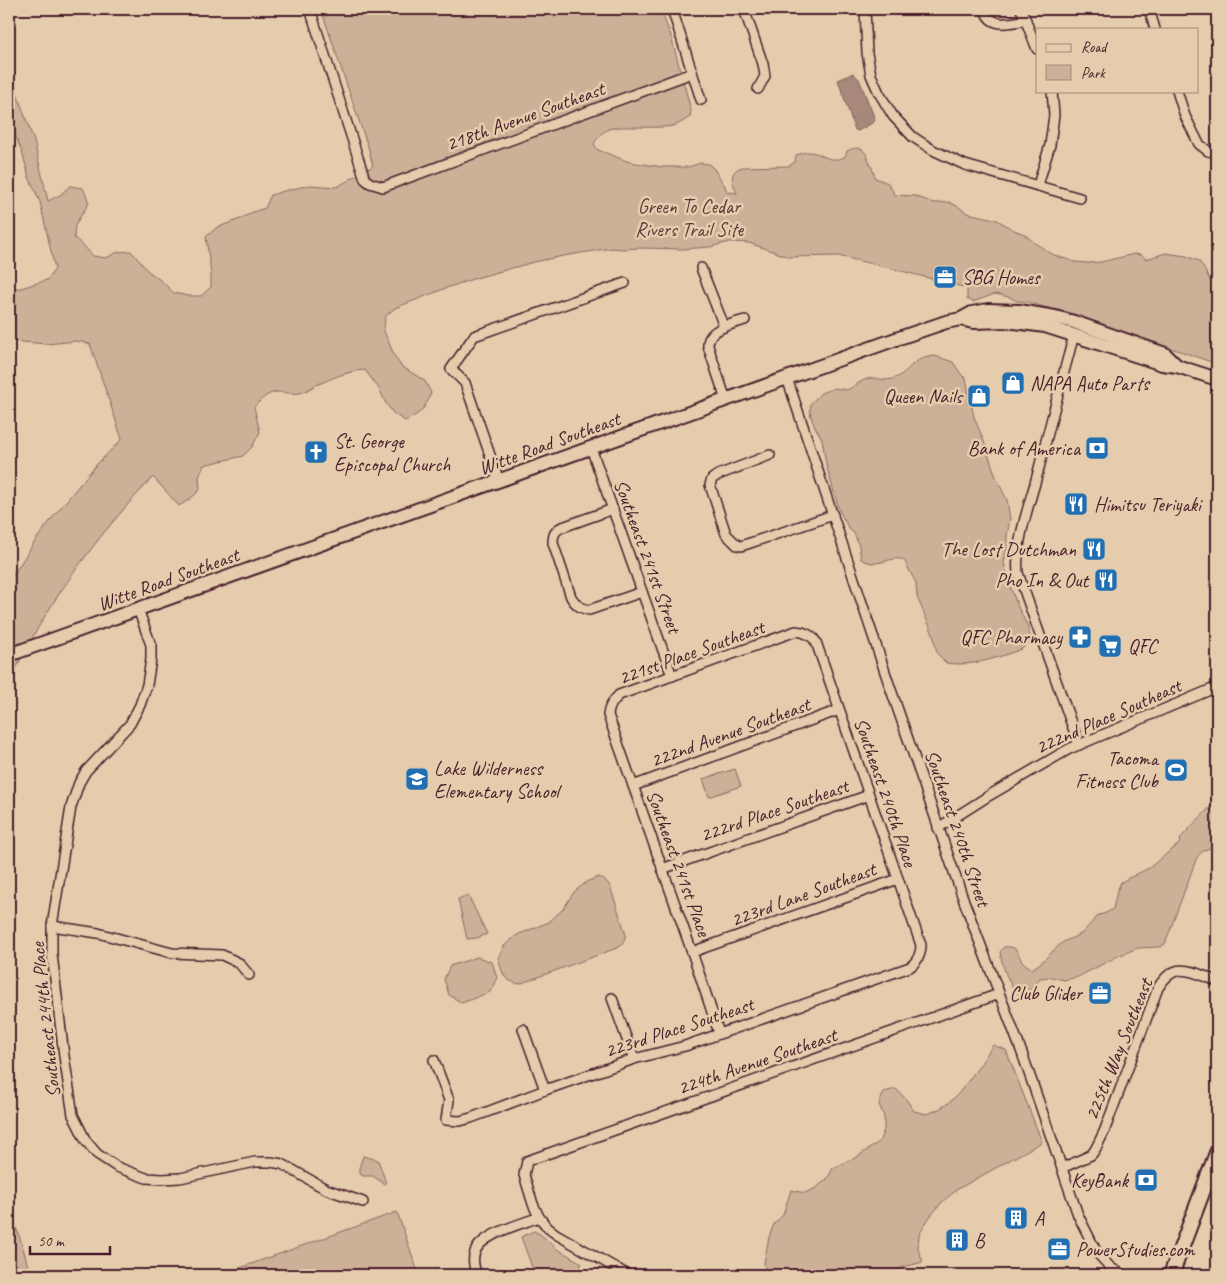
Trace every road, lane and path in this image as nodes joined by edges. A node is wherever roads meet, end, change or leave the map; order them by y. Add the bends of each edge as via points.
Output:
1 (310, 9) edge
2 (672, 9) edge
3 (744, 9) edge
4 (865, 9) edge
5 (985, 9) edge
6 (1021, 9) edge
7 (1149, 9) edge
8 (1026, 20) junction
9 (1155, 28) edge
10 (1036, 46) edge
11 (692, 73) junction
12 (758, 89) dead end
13 (1052, 92) edge
14 (1177, 92) edge
15 (701, 100) dead end
16 (1217, 153) edge
17 (1038, 185) junction
18 (1080, 198) dead end
19 (702, 268) dead end
20 (625, 283) dead end
21 (961, 319) junction
22 (745, 320) dead end
23 (724, 326) junction
24 (1074, 335) junction
25 (1134, 343) junction
26 (1177, 366) junction
27 (787, 378) junction
28 (1217, 379) edge
29 (726, 400) junction
30 (591, 448) junction
31 (770, 454) dead end
32 (499, 481) junction
33 (612, 509) junction
34 (833, 515) junction
35 (642, 592) junction
36 (138, 609) junction
37 (813, 637) joint
38 (9, 656) edge
39 (672, 676) junction
40 (1217, 687) edge
41 (611, 704) joint
42 (839, 710) junction
43 (1079, 745) junction
44 (633, 786) junction
45 (869, 796) junction
46 (938, 828) junction
47 (662, 868) junction
48 (898, 878) junction
49 (52, 926) junction
50 (692, 952) junction
51 (919, 958) joint
52 (249, 975) dead end
53 (1217, 981) edge
54 (999, 994) junction
55 (612, 998) dead end
56 (523, 1029) dead end
57 (720, 1033) junction
58 (634, 1059) junction
59 (434, 1060) dead end
60 (545, 1090) junction
61 (1217, 1153) edge
62 (1062, 1168) junction
63 (363, 1202) dead end
64 (539, 1217) junction
65 (477, 1275) edge
66 (628, 1275) edge
67 (1123, 1275) edge
68 (1171, 1275) edge

1 - 11 street, 218th Avenue Southeast via 365,179 383,187
2 - 11 street
3 - 12 street via 763,64 765,76
4 - 17 street via 871,75 903,128 933,150 966,166
5 - 8 street via 991,20 999,23
6 - 8 street
7 - 9 street
8 - 10 street
11 - 15 street
13 - 17 street via 1054,115 1050,145
14 - 16 street via 1199,144
17 - 18 street
19 - 23 street
20 - 32 street via 474,336 452,369 465,383
21 - 24 street, Witte Road Southeast via 1045,326
21 - 25 street, Witte Road Southeast via 972,312 988,310 1031,312 1074,322
21 - 27 street, Witte Road Southeast
22 - 23 street
23 - 29 street via 708,340 708,346
24 - 25 street via 1089,333 1124,345
24 - 26 street, Witte Road Southeast
24 - 43 street via 1017,562 1018,573
25 - 26 street, Witte Road Southeast via 1165,354
26 - 28 street, Witte Road Southeast
27 - 29 street, Witte Road Southeast
27 - 34 street, Southeast 240th Street
29 - 30 street, Witte Road Southeast
30 - 32 street, Witte Road Southeast
30 - 33 street, Southeast 241st Street
31 - 34 street via 712,479 710,485 726,534 733,542 741,546 750,544
32 - 36 street, Witte Road Southeast
33 - 35 street, Southeast 241st Street
33 - 35 street via 554,533 553,543 568,588 576,604 589,610
34 - 46 street, Southeast 240th Street
35 - 39 street, Southeast 241st Street
36 - 38 street, Witte Road Southeast
36 - 49 street, Southeast 244th Place via 151,645 146,685 130,724 86,771 80,783 71,807
37 - 39 street, 221st Place Southeast via 796,631
37 - 42 street, Southeast 240th Place
39 - 41 street, 221st Place Southeast via 619,695
40 - 43 street, 222nd Place Southeast
41 - 44 street, Southeast 241st Place via 608,715
42 - 44 street, 222nd Avenue Southeast
42 - 45 street, Southeast 240th Place
43 - 46 street, 222nd Place Southeast
44 - 47 street, Southeast 241st Place
45 - 47 street, 222rd Place Southeast
45 - 48 street, Southeast 240th Place
46 - 54 street, Southeast 240th Street
47 - 50 street, Southeast 241st Place
48 - 50 street, 223rd Lane Southeast
48 - 51 street, Southeast 240th Place via 921,944
49 - 52 street via 98,933 172,953 222,955 239,963
49 - 63 street, Southeast 244th Place via 54,973 73,1115 86,1141 97,1154 117,1167 146,1178 162,1179 271,1162 282,1164 326,1189
50 - 57 street, Southeast 241st Place
51 - 57 street, 223rd Place Southeast via 910,967
53 - 62 street, 225th Way Southeast via 1184,970 1163,979 1095,1150 1086,1158
54 - 62 street, Southeast 240th Street
54 - 64 street, 224th Avenue Southeast via 527,1161 524,1175
55 - 58 street
56 - 60 street
57 - 58 street, 223rd Place Southeast
58 - 60 street, 223rd Place Southeast
59 - 60 street, 223rd Place Southeast via 448,1100 446,1120 471,1118
61 - 68 main road
62 - 67 street, Southeast 240th Street via 1078,1215 1097,1253
64 - 65 street via 483,1242 476,1249 473,1263
64 - 66 street via 556,1234

